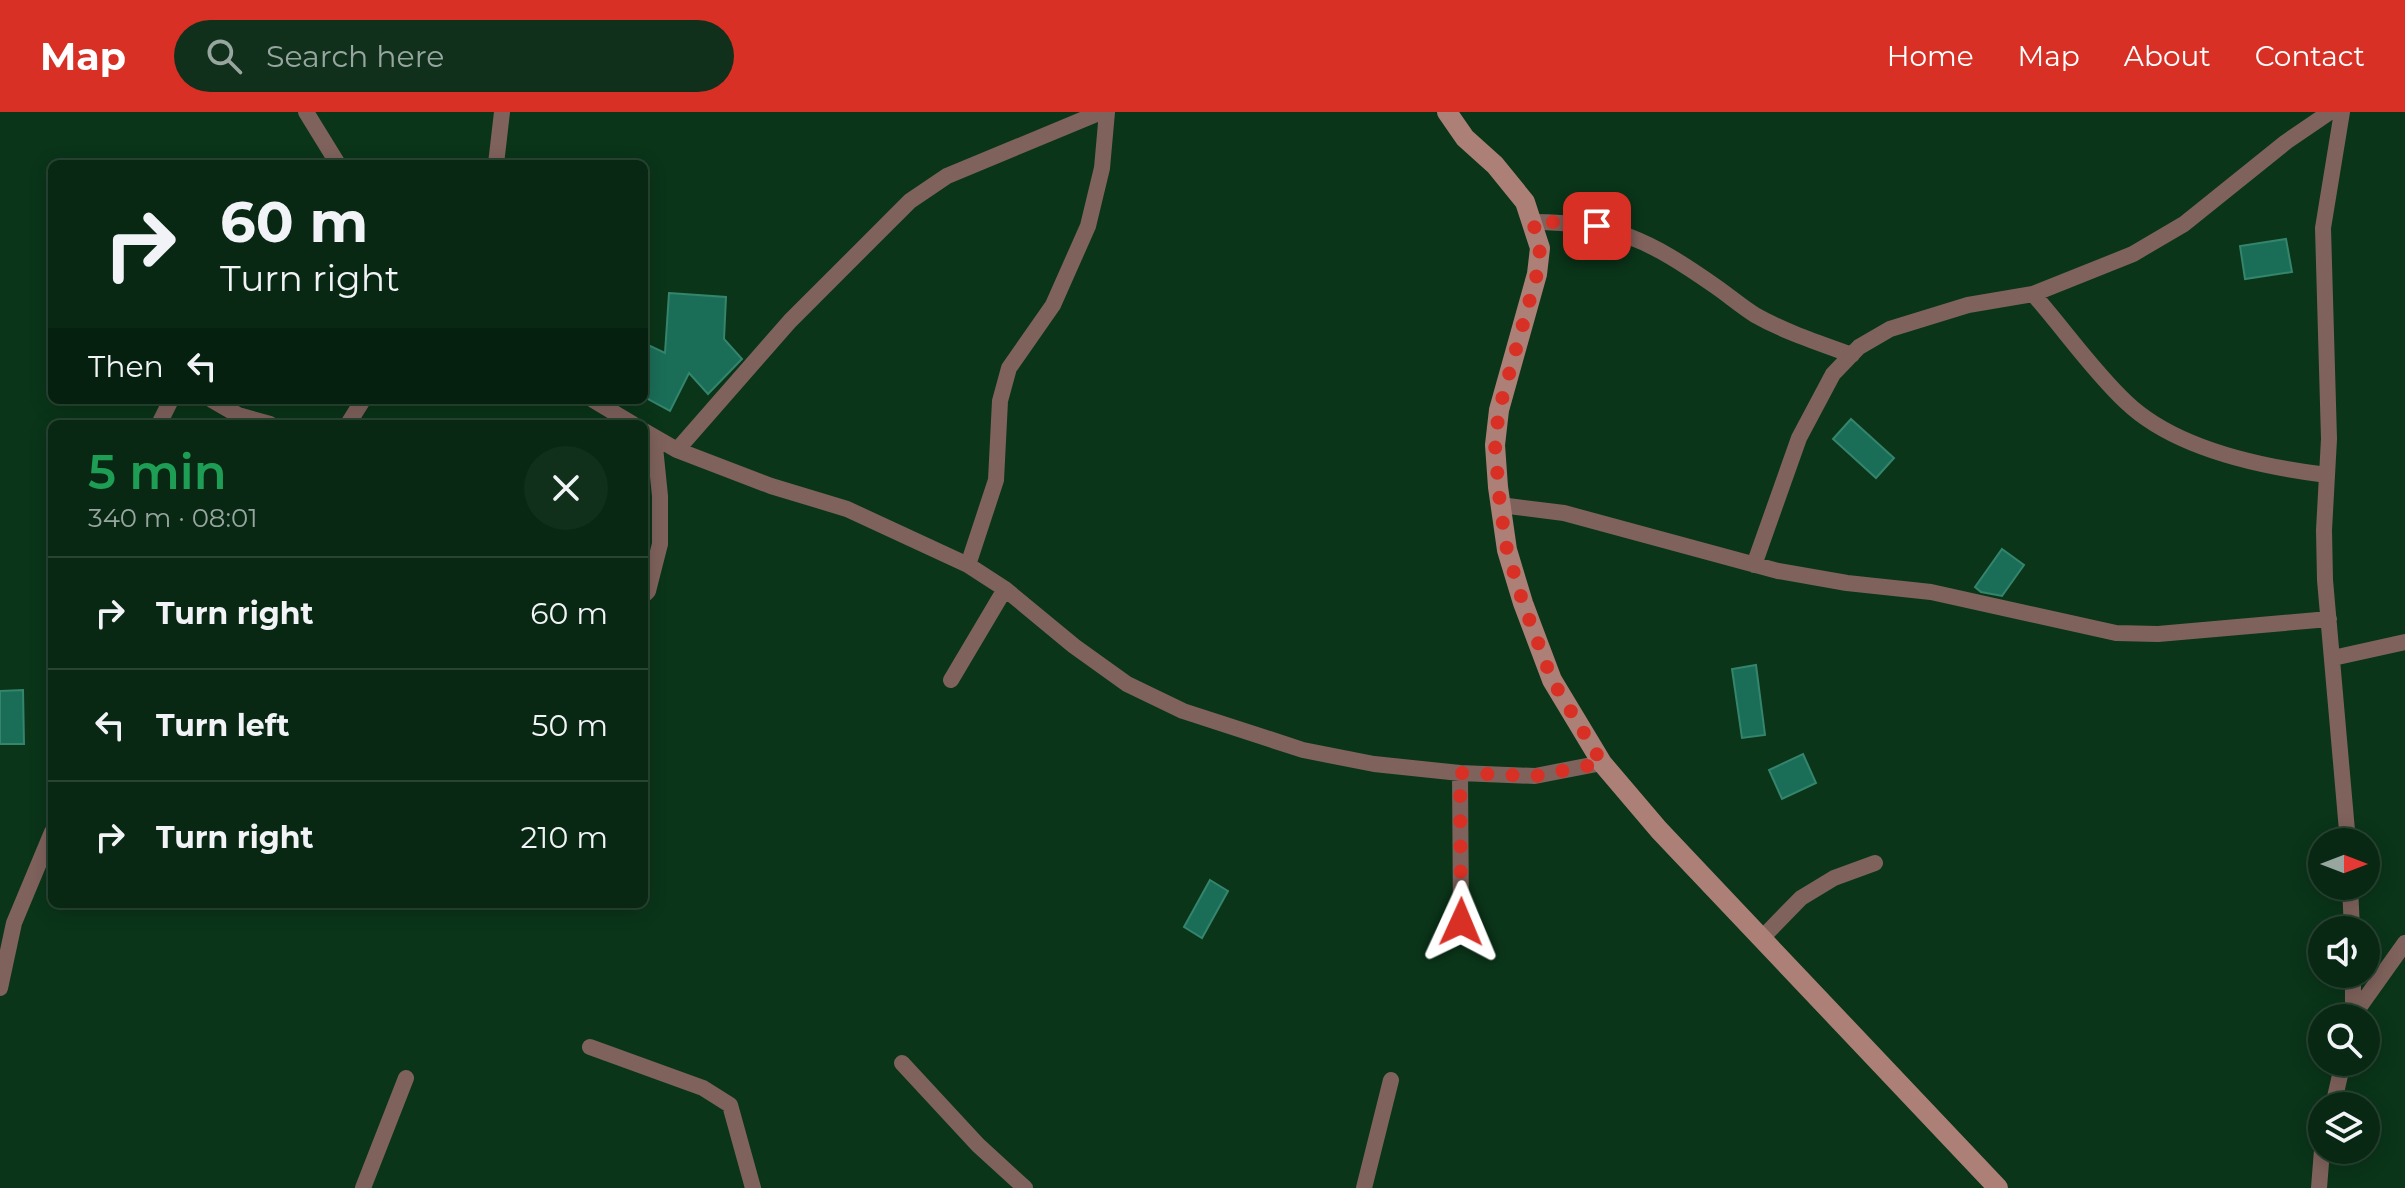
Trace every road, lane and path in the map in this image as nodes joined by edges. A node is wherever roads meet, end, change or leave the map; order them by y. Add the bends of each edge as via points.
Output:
1 (306, 112) edge
2 (502, 112) edge
3 (1101, 112) edge
4 (1107, 112) edge
5 (1447, 112) edge
6 (2330, 112) edge
7 (2342, 112) edge
8 (336, 160) edge
9 (496, 160) edge
10 (1533, 222) junction
11 (2033, 294) junction
12 (1852, 355) junction
13 (219, 404) edge
14 (600, 404) edge
15 (256, 420) edge
16 (626, 420) edge
17 (649, 434) edge
18 (677, 450) junction
19 (2327, 475) junction
20 (1500, 505) junction
21 (968, 565) junction
22 (1754, 565) junction
23 (1005, 589) junction
24 (648, 591) edge
25 (2329, 619) junction
26 (2405, 642) edge
27 (2333, 658) junction
28 (951, 680) dead end
29 (1602, 763) junction
30 (1460, 773) junction
31 (2347, 828) edge
32 (48, 842) edge
33 (1875, 863) dead end
34 (1461, 922) dead end
35 (1761, 939) junction
36 (2405, 943) edge
37 (0, 988) edge
38 (2362, 1004) edge
39 (590, 1047) dead end
40 (902, 1063) dead end
41 (406, 1078) dead end
42 (1391, 1080) dead end
43 (2321, 1164) edge
44 (363, 1188) edge
45 (753, 1188) edge
46 (1025, 1188) edge
47 (1364, 1188) edge
48 (1998, 1188) edge
49 (2319, 1188) edge

1 - 8 street
2 - 9 street
3 - 18 street via 947,176 910,201 790,321
4 - 21 street via 1102,168 1088,226 1053,305 1009,368 1000,401 996,480
5 - 10 main road via 1525,202
6 - 11 street via 2184,224 2133,254
7 - 19 street via 2323,228
10 - 12 street via 1574,222 1632,237 1667,253 1771,323
10 - 20 main road via 1540,248 1537,274 1499,410 1495,445
11 - 12 street via 1968,305 1890,329
11 - 19 street via 2126,403 2154,424 2268,467
12 - 22 street via 1833,374 1799,438
13 - 15 street
14 - 16 street
17 - 18 street
17 - 24 street via 660,496 660,544
18 - 21 street via 847,509
19 - 25 street
20 - 22 street via 1564,513
20 - 29 main road via 1507,550 1552,680
21 - 23 street
22 - 25 street via 1931,592 2116,633
23 - 28 street
23 - 30 street via 1127,684 1183,711 1303,750
25 - 27 street
26 - 27 street
27 - 31 street
29 - 30 street via 1535,776
29 - 35 main road
30 - 34 street
32 - 37 street via 14,923
33 - 35 street via 1801,898
35 - 48 main road
36 - 38 street
39 - 45 street via 703,1088 730,1105
40 - 46 street
41 - 44 street
42 - 47 street
43 - 49 street

